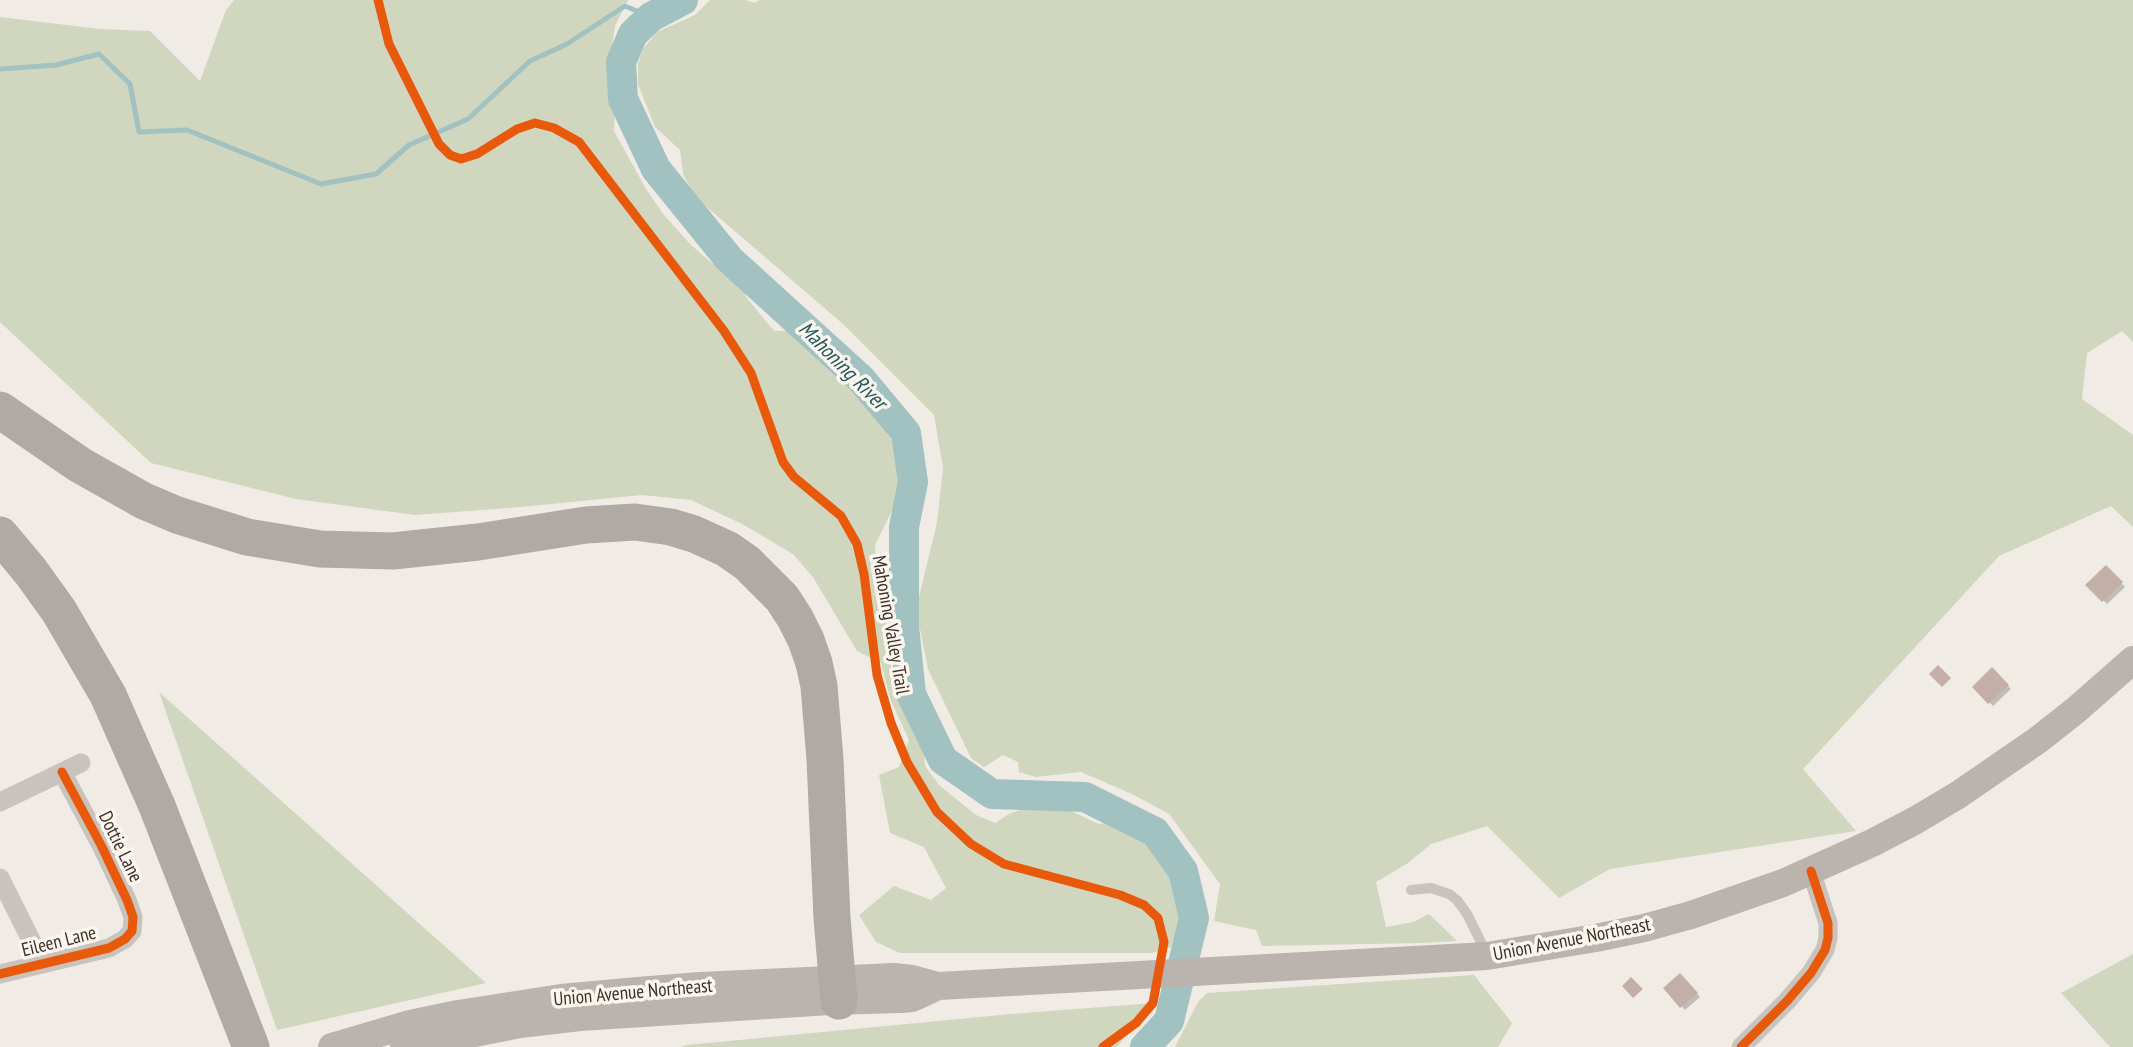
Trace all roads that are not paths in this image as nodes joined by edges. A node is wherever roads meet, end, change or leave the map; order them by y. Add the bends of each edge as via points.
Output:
1 (0, 410) edge
2 (0, 535) edge
3 (2133, 660) edge
4 (81, 763) dead end
5 (62, 772) junction
6 (0, 802) edge
7 (1811, 872) junction
8 (0, 878) edge
9 (1411, 890) dead end
10 (125, 939) joint
11 (1487, 956) junction
12 (43, 964) junction
13 (0, 974) edge
14 (839, 990) junction
15 (251, 1047) edge
16 (332, 1047) edge
17 (404, 1047) edge
18 (1741, 1047) edge

1 - 14 highway via 80,465 144,501 212,527 283,544 393,551 635,522 671,527 727,549 782,598 814,663 822,711
2 - 15 highway via 60,611 108,695 157,806
3 - 7 main road, Union Avenue Northeast via 2077,710 1988,775 1916,820
4 - 5 street
5 - 6 street
5 - 10 street, Dottie Lane via 127,900 134,924
7 - 11 main road, Union Avenue Northeast via 1644,928
7 - 18 street via 1828,923 1825,950 1787,1001
8 - 12 street
9 - 11 lane via 1431,888 1457,900
10 - 12 street, Eileen Lane via 109,948
11 - 14 main road, Union Avenue Northeast via 938,986 894,977
12 - 13 street, Eileen Lane
14 - 16 main road, Union Avenue Northeast via 700,986 561,998 410,1024
14 - 17 main road, Union Avenue Northeast via 509,1026

